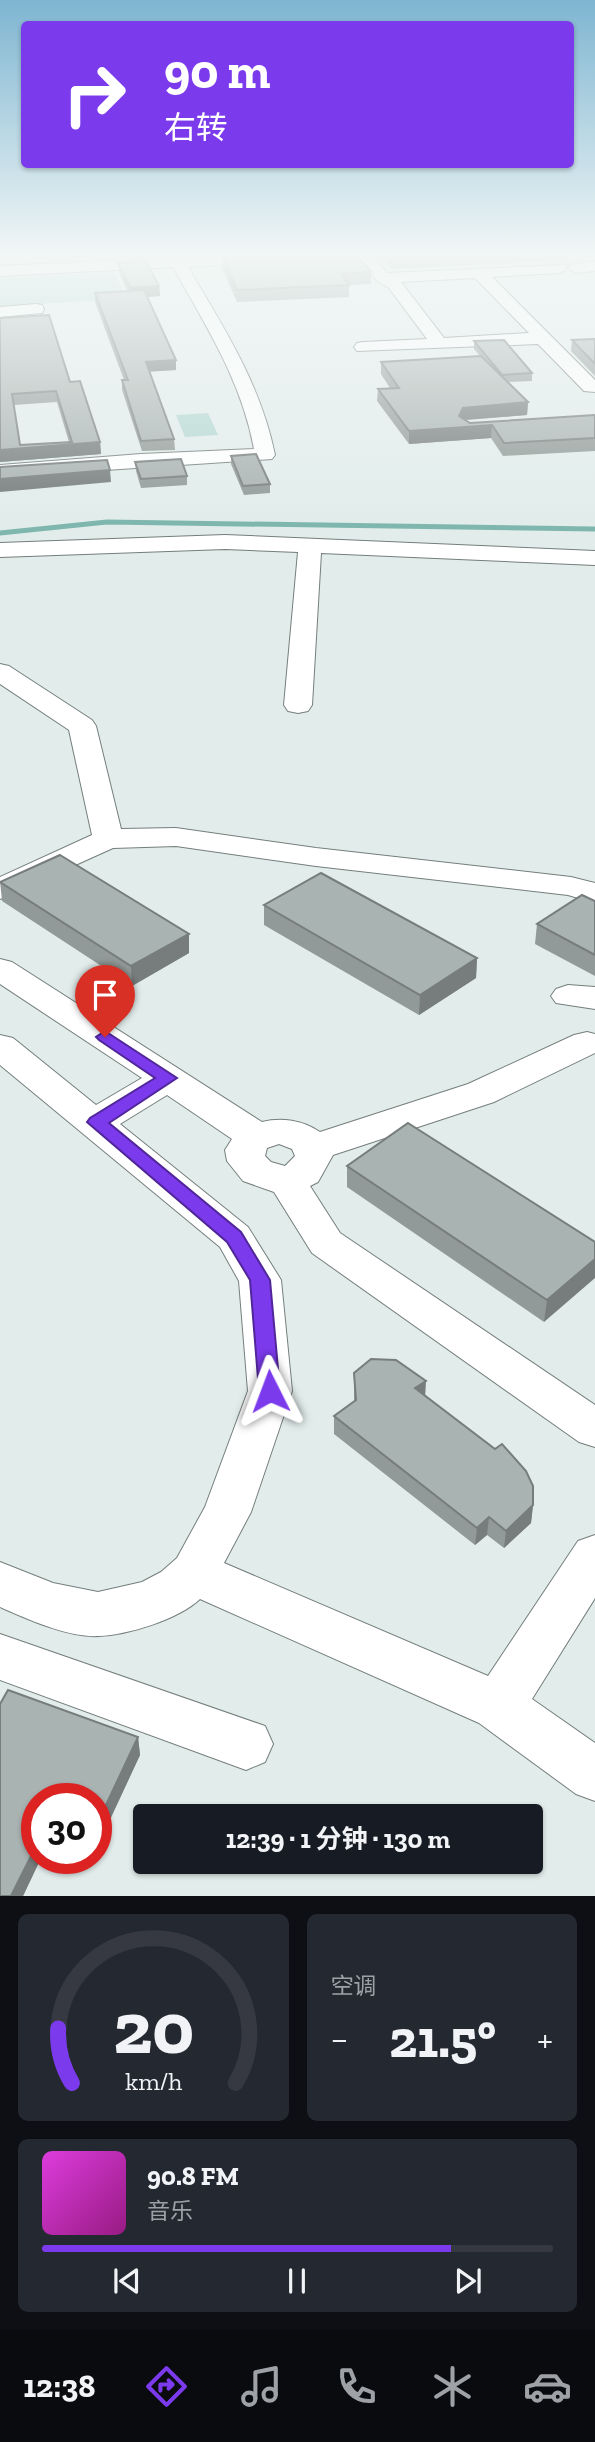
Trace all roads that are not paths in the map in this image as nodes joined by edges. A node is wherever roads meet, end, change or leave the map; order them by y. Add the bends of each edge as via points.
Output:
1 (224, 344) edge
2 (411, 344) edge
3 (550, 344) edge
4 (363, 347) dead end
5 (594, 388) edge
6 (0, 471) edge
7 (310, 546) junction
8 (0, 550) edge
9 (595, 558) edge
10 (0, 672) edge
11 (298, 705) dead end
12 (108, 839) junction
13 (0, 889) edge
14 (595, 893) edge
15 (0, 968) edge
16 (592, 1039) edge
17 (0, 1046) edge
18 (168, 1078) junction
19 (96, 1122) junction
20 (299, 1163) junction
21 (595, 1429) edge
22 (595, 1556) edge
23 (194, 1573) junction
24 (0, 1584) edge
25 (0, 1657) edge
26 (498, 1706) junction
27 (246, 1744) dead end
28 (595, 1775) edge

1 - 6 street via 243,377 262,428 265,455
2 - 4 street
3 - 5 street
7 - 8 street via 225,542
7 - 9 street
7 - 11 street
10 - 12 street via 82,726
12 - 13 street
12 - 14 street via 176,837 571,886
15 - 18 street
16 - 20 street via 481,1093
17 - 19 street
18 - 19 street
18 - 20 street via 257,1137 245,1150 247,1165 263,1176
19 - 23 street via 234,1237 260,1280 270,1391 226,1512
20 - 21 street via 326,1243
22 - 26 street
23 - 24 street via 152,1602 98,1614 49,1605
23 - 26 street
25 - 27 street
26 - 28 street

